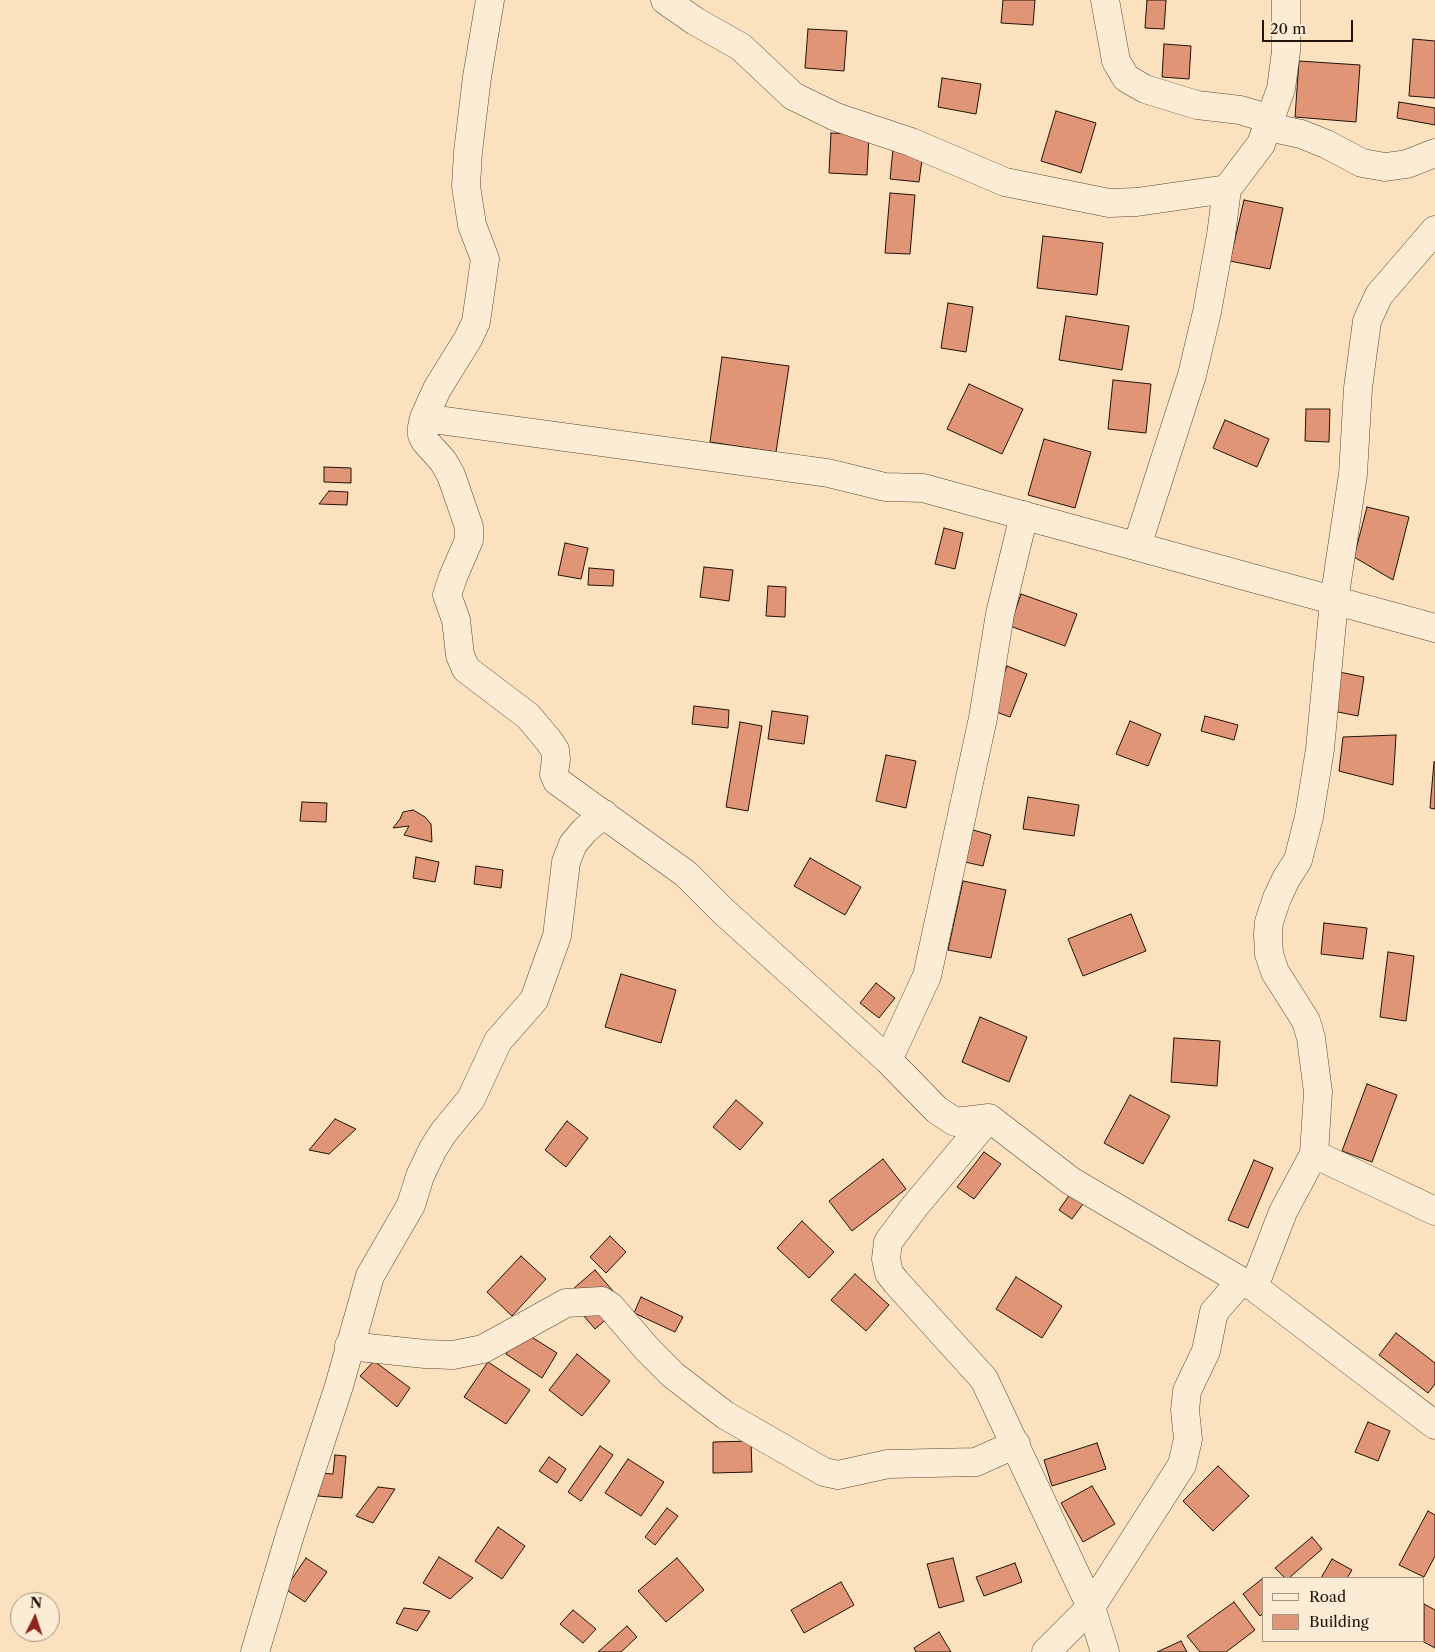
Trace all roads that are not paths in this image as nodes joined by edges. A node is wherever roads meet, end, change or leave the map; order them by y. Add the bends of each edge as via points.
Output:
1 (490, 0) edge
2 (665, 0) edge
3 (1105, 0) edge
4 (1286, 0) edge
5 (1269, 123) junction
6 (1435, 153) edge
7 (1227, 189) junction
8 (1435, 230) edge
9 (424, 418) junction
10 (1024, 515) junction
11 (1137, 546) junction
12 (1334, 601) junction
13 (1435, 628) edge
14 (604, 814) junction
15 (888, 1060) junction
16 (989, 1118) junction
17 (1314, 1154) junction
18 (1435, 1210) edge
19 (1248, 1284) junction
20 (350, 1346) junction
21 (1435, 1424) edge
22 (1016, 1444) junction
23 (1091, 1607) junction
24 (255, 1652) edge
25 (1046, 1652) edge
26 (1105, 1652) edge

1 - 9 street via 477,77 466,186 472,225 484,259 476,322
2 - 7 street via 741,47 793,96 836,118 911,142 1006,182 1109,203
3 - 5 street via 1116,61 1126,78 1145,89 1197,105 1240,110
4 - 5 street via 1286,51 1281,88
5 - 6 street via 1326,144 1362,163 1385,167 1407,164
5 - 7 street via 1261,144
7 - 11 street via 1207,312 1192,375
8 - 12 street via 1379,295 1367,321 1358,388 1353,474
9 - 10 street via 828,473 885,487 923,488
9 - 14 street via 422,435 451,475 469,527 469,540 447,595 456,620 463,664 528,716 555,750 554,774 558,781
10 - 11 street
10 - 15 street via 1000,614 983,718 927,976
11 - 12 street
12 - 13 street
12 - 17 street via 1320,749 1309,817 1298,860 1277,898 1268,934 1269,954 1275,972 1306,1021 1311,1038 1318,1092
14 - 15 street via 686,874
14 - 20 street via 573,844 566,862 557,936 534,1000 498,1041 471,1098 425,1163 411,1205 370,1276
15 - 16 street via 913,1088 955,1122
16 - 19 street via 1071,1181
16 - 22 street via 888,1242 886,1259 889,1273 896,1282 984,1379
17 - 18 street
17 - 19 street
19 - 21 street
19 - 23 street via 1214,1312 1206,1351 1187,1391 1188,1439 1182,1465
20 - 22 street via 453,1355 483,1349 566,1302 602,1301 681,1381 724,1414 824,1472 838,1475 888,1464 976,1462
20 - 24 street
22 - 23 street
23 - 25 street
23 - 26 street

